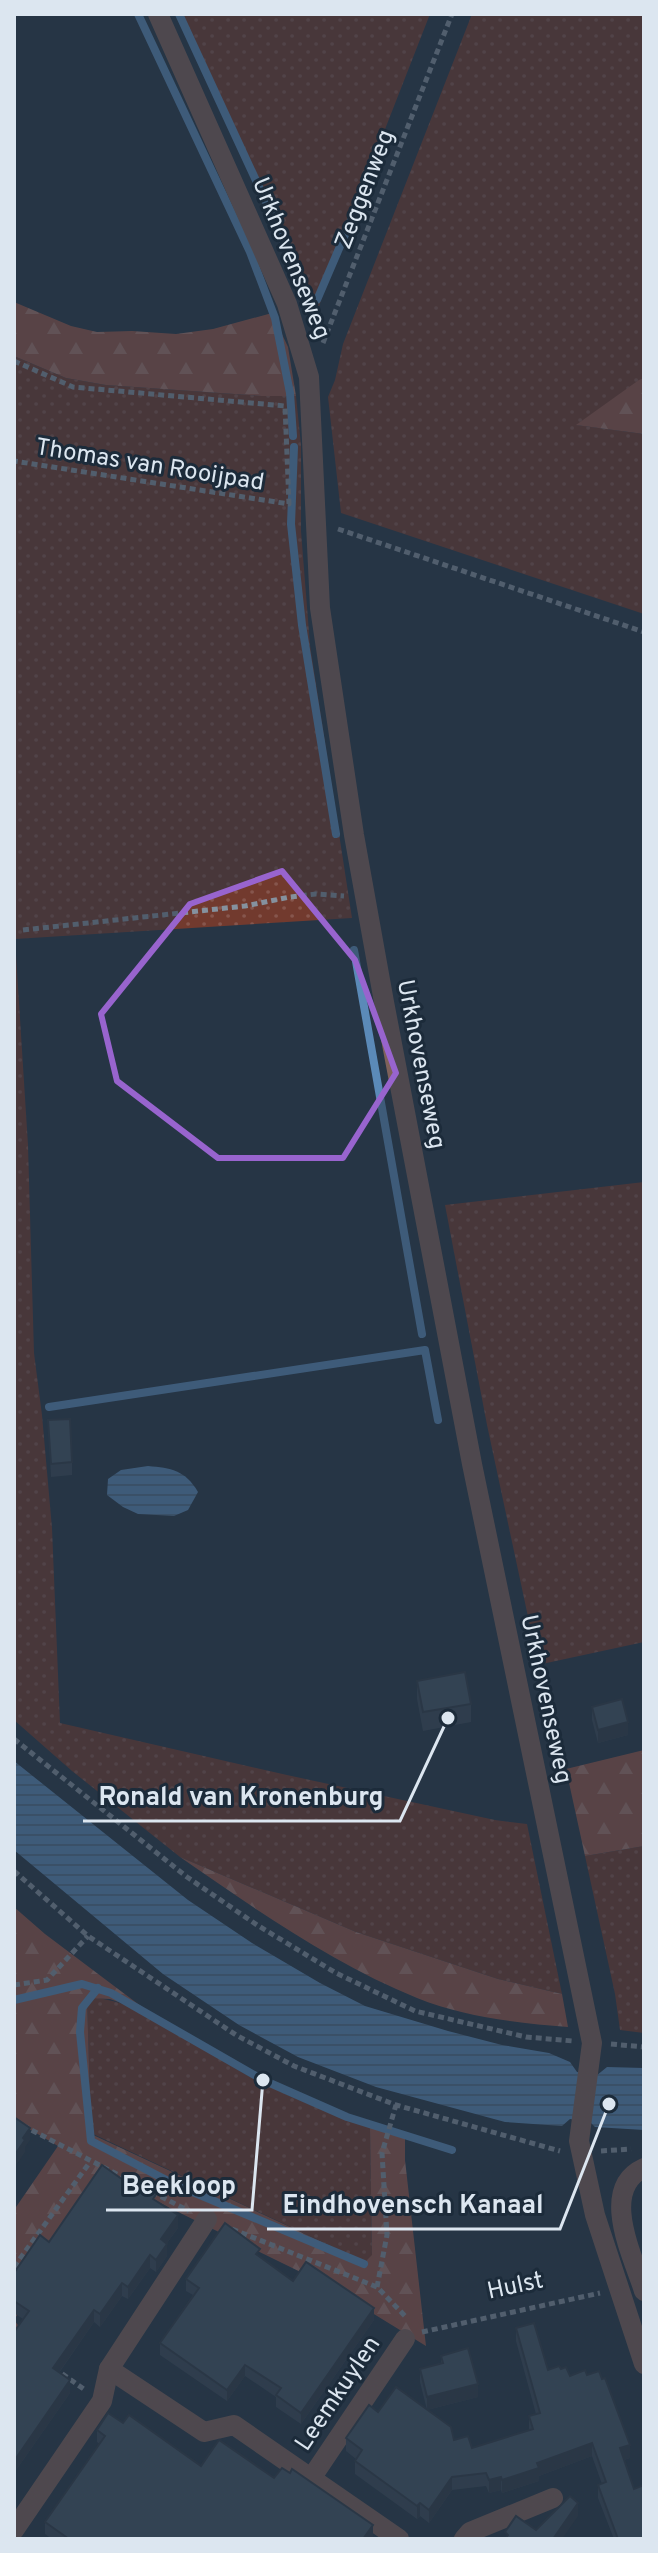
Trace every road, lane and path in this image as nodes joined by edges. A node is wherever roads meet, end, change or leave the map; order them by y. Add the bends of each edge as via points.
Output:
1 (158, 14) edge
2 (452, 14) edge
3 (14, 361) edge
4 (309, 377) junction
5 (14, 461) edge
6 (317, 525) junction
7 (644, 632) edge
8 (365, 897) junction
9 (23, 930) dead end
10 (14, 1739) edge
11 (14, 1871) edge
12 (88, 1936) junction
13 (14, 1985) edge
14 (644, 2047) edge
15 (591, 2048) junction
16 (396, 2105) junction
17 (580, 2148) junction
18 (644, 2148) edge
19 (90, 2162) dead end
20 (644, 2168) edge
21 (207, 2219) dead end
22 (14, 2267) edge
23 (377, 2287) dead end
24 (620, 2289) junction
25 (644, 2291) edge
26 (413, 2336) joint
27 (644, 2364) edge
28 (52, 2366) edge
29 (109, 2369) junction
30 (102, 2401) junction
31 (312, 2477) junction
32 (553, 2498) dead end
33 (14, 2530) edge
34 (399, 2539) edge
35 (464, 2539) edge

1 - 4 street, Urkhovenseweg via 287,304
2 - 4 path, Zeggenweg
3 - 5 path, Thomas van Rooijpad via 73,387 285,406 289,504
4 - 6 street, Urkhovenseweg
6 - 7 path
6 - 8 street, Urkhovenseweg via 329,678
8 - 9 path via 316,894
8 - 15 street, Urkhovenseweg via 472,1464
10 - 15 path via 187,1877 336,1973 415,2011
11 - 12 path
12 - 13 path via 47,1980
12 - 16 path via 236,2035 294,2066
14 - 15 path
15 - 17 street, Urkhovenseweg
16 - 17 path via 541,2147
16 - 23 path via 384,2146 387,2235
17 - 18 path
17 - 24 street
19 - 22 path
20 - 25 street via 623,2190 620,2213
21 - 29 street
24 - 26 path, Hulst
24 - 27 street
26 - 31 street, Leemkuylen
28 - 30 path
29 - 30 street
29 - 31 street, Leemkuylen via 204,2432 234,2425
30 - 33 street
31 - 34 street, Leemkuylen
32 - 35 street

